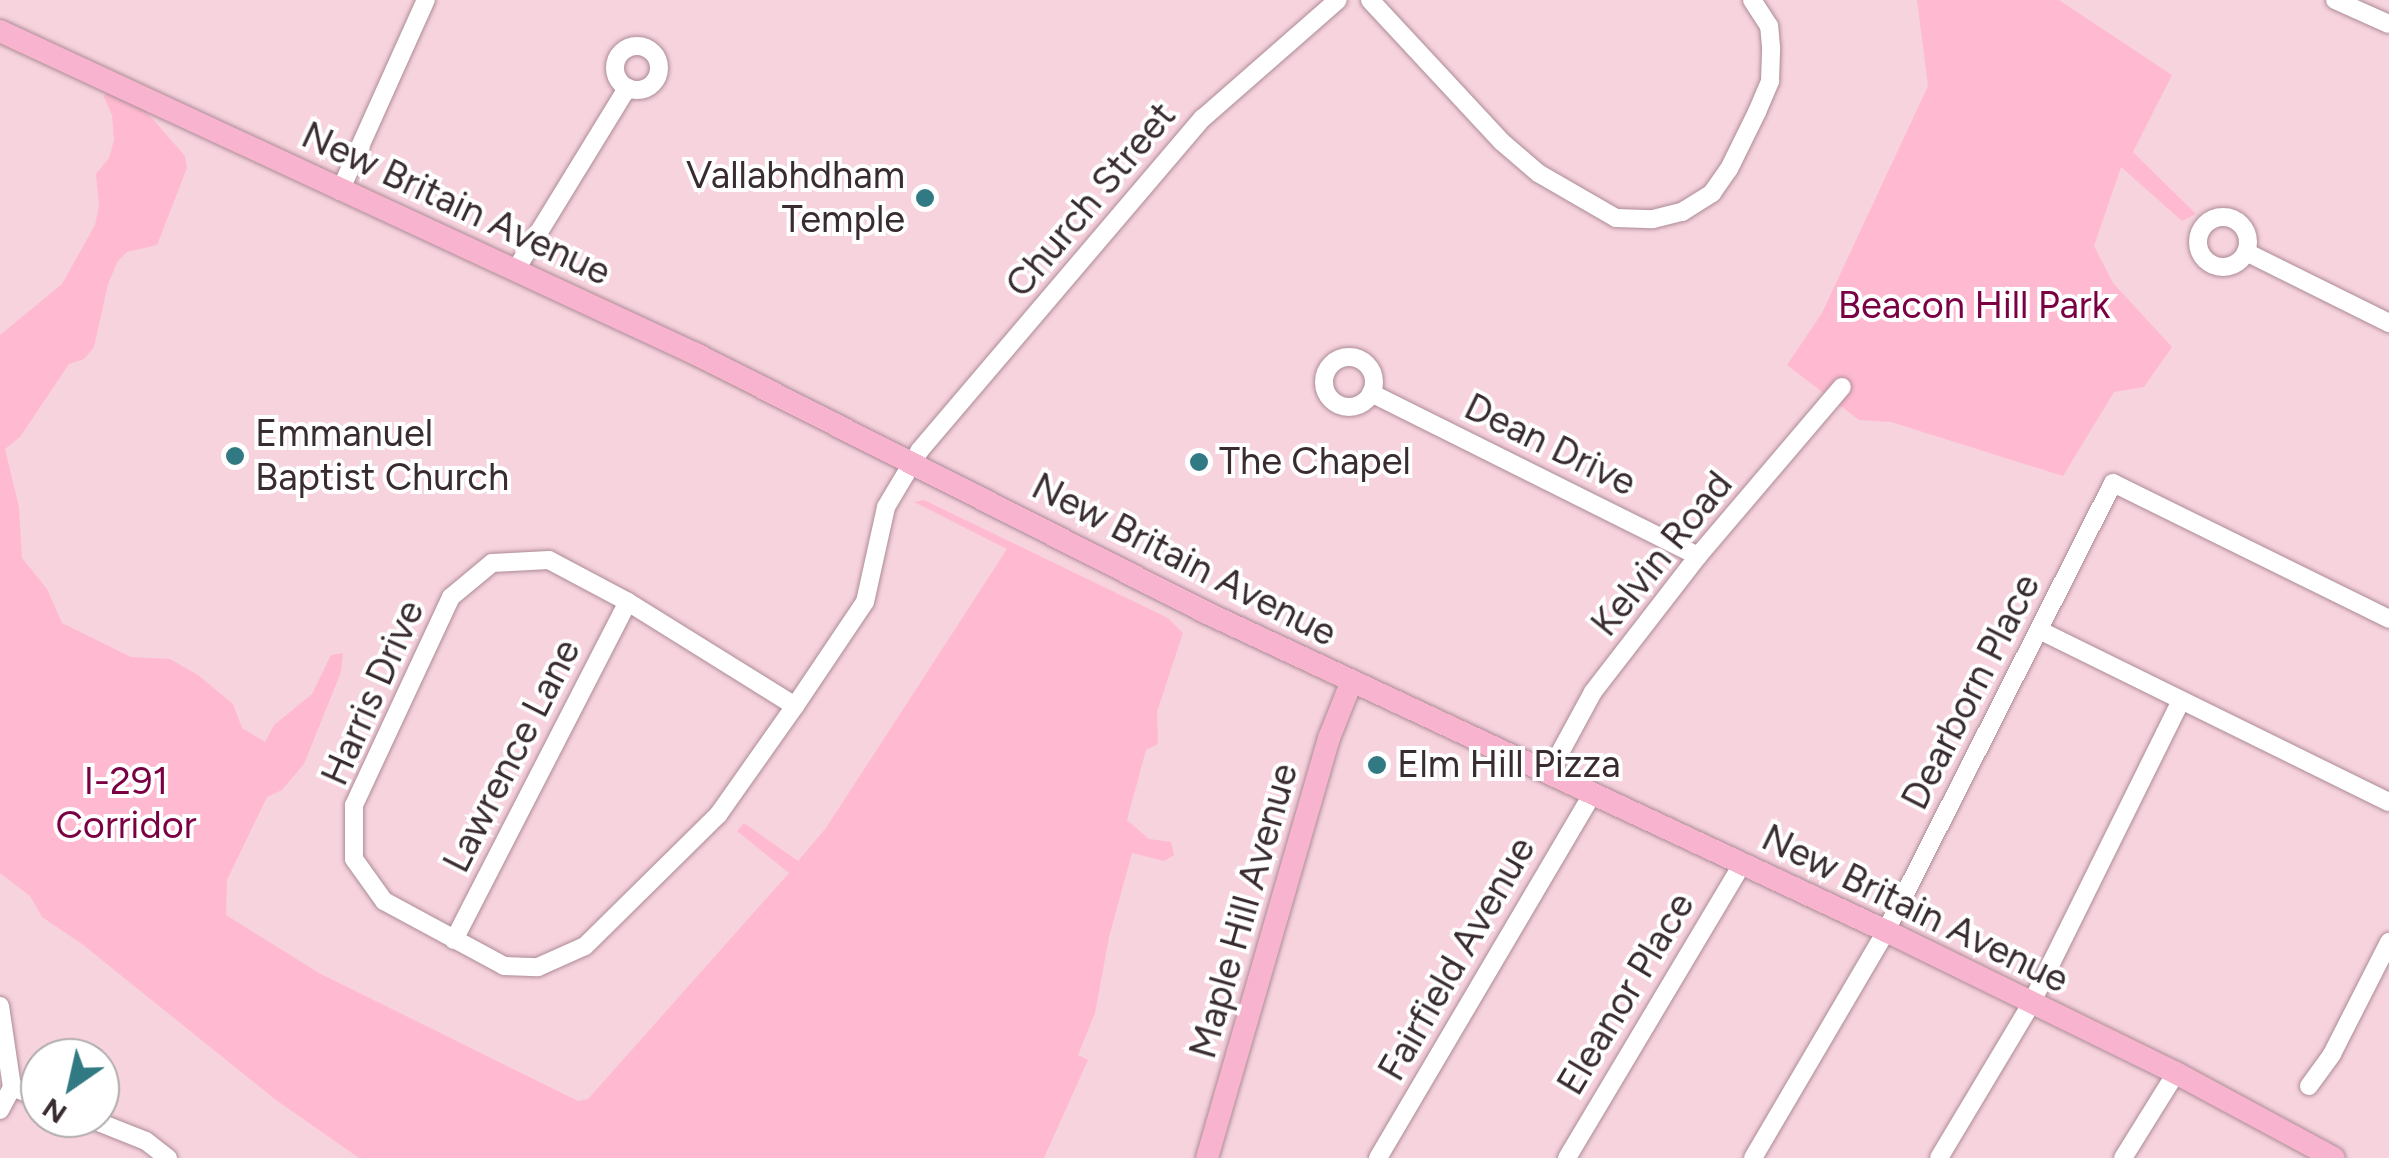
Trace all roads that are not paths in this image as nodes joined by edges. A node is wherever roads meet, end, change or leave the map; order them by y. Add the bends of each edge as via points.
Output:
1 (426, 0) edge
2 (1338, 0) edge
3 (1370, 0) edge
4 (1752, 0) edge
5 (2335, 0) edge
6 (2389, 24) edge
7 (0, 31) edge
8 (627, 88) dead end
9 (340, 191) junction
10 (2246, 252) dead end
11 (515, 271) junction
12 (2389, 324) edge
13 (1842, 388) dead end
14 (1372, 393) dead end
15 (912, 460) junction
16 (1698, 556) junction
17 (628, 602) junction
18 (2389, 619) edge
19 (2039, 630) junction
20 (1351, 683) junction
21 (2181, 701) junction
22 (796, 706) junction
23 (1549, 773) junction
24 (1592, 794) junction
25 (2389, 802) edge
26 (1742, 864) junction
27 (1886, 931) junction
28 (454, 940) junction
29 (2389, 942) edge
30 (2032, 1004) junction
31 (0, 1006) edge
32 (2176, 1073) junction
33 (2308, 1086) dead end
34 (12, 1087) junction
35 (20, 1090) edge
36 (0, 1110) edge
37 (120, 1131) edge
38 (2325, 1156) edge
39 (168, 1158) edge
40 (1207, 1158) edge
41 (1378, 1158) edge
42 (1567, 1158) edge
43 (1753, 1158) edge
44 (1939, 1158) edge
45 (2123, 1158) edge

1 - 9 street
2 - 15 street, Church Street via 1204,118
3 - 4 street via 1538,173 1616,218 1652,220 1682,212 1712,193 1757,112 1770,81 1771,47 1768,26
5 - 6 street
7 - 9 main road, New Britain Avenue
8 - 11 street
9 - 11 main road, New Britain Avenue
10 - 12 street
11 - 15 main road, New Britain Avenue
13 - 16 street, Kelvin Road
14 - 16 street, Dean Drive
15 - 20 main road, New Britain Avenue
15 - 22 street, Harris Drive via 886,507 865,602
16 - 23 street, Kelvin Road via 1593,692
17 - 22 street, Harris Drive
17 - 28 street, Lawrence Lane
17 - 28 street, Harris Drive via 549,560 492,563 451,597 354,805 354,859 384,901
18 - 19 street, Dearborn Place via 2113,482
19 - 21 street
19 - 27 street, Dearborn Place
20 - 23 main road, New Britain Avenue
20 - 40 main road, Maple Hill Avenue
21 - 25 street
21 - 30 street
22 - 28 street, Harris Drive via 718,815 585,946 538,967 504,966
23 - 24 main road, New Britain Avenue
24 - 26 main road, New Britain Avenue
24 - 41 street, Fairfield Avenue
26 - 27 main road, New Britain Avenue
26 - 42 street, Eleanor Place
27 - 30 main road, New Britain Avenue
27 - 43 street, Dearborn Place
29 - 33 street via 2332,1054
30 - 32 main road, New Britain Avenue
30 - 44 street
31 - 34 street
32 - 38 main road, New Britain Avenue
32 - 45 street
34 - 35 street
34 - 36 street
37 - 39 street

